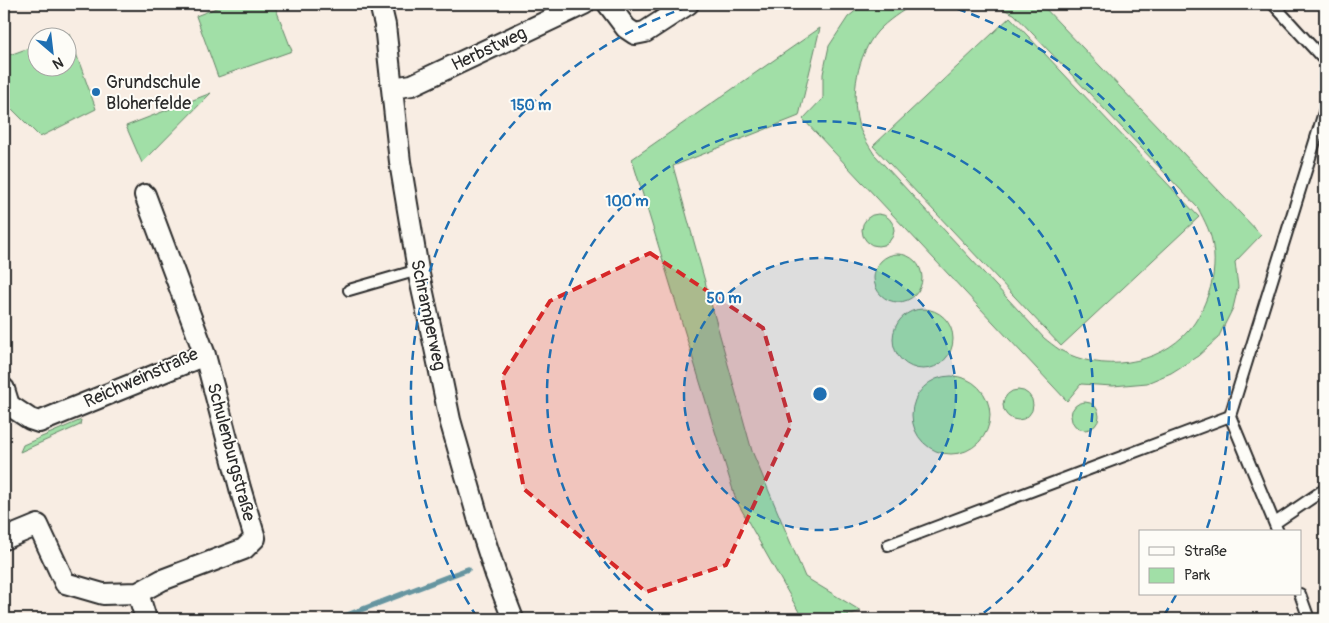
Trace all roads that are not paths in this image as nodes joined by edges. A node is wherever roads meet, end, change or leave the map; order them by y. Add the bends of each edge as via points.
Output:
1 (380, 4) edge
2 (584, 4) edge
3 (608, 4) edge
4 (688, 4) edge
5 (1273, 4) edge
6 (1325, 61) edge
7 (392, 88) junction
8 (1325, 109) edge
9 (145, 194) dead end
10 (418, 270) junction
11 (349, 290) dead end
12 (205, 355) junction
13 (4, 389) edge
14 (1230, 416) junction
15 (1325, 489) edge
16 (1276, 527) edge
17 (4, 539) edge
18 (888, 545) dead end
19 (138, 593) junction
20 (1301, 596) edge
21 (146, 619) edge
22 (513, 619) edge
23 (1309, 619) edge

1 - 7 street, Schramperweg
2 - 7 street, Herbstweg via 412,85
3 - 4 street via 626,28 635,34 645,32
5 - 6 lane
7 - 10 street, Schramperweg via 400,162
8 - 14 lane
9 - 12 street, Reichweinstraße
10 - 11 lane
10 - 22 street, Schramperweg via 450,420 483,535
12 - 13 street, Reichweinstraße via 39,422 9,405
12 - 19 street, Schulenburgstraße via 255,538 244,549 162,580
14 - 16 lane
14 - 18 lane
15 - 16 lane
17 - 19 street via 38,525 65,583 103,594
19 - 21 street
20 - 23 lane

